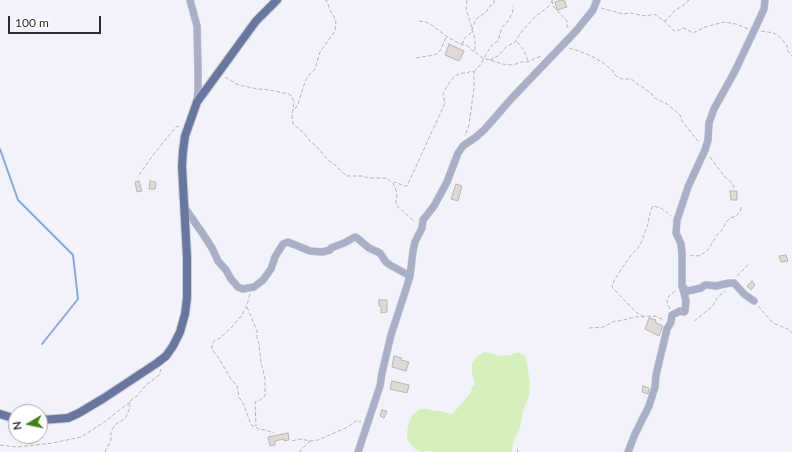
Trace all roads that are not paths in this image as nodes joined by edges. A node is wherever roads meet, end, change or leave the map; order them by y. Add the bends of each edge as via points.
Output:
1 (190, 0) edge
2 (277, 0) edge
3 (765, 0) edge
4 (596, 2) edge
5 (197, 102) junction
6 (184, 208) junction
7 (410, 276) junction
8 (682, 286) junction
9 (754, 301) road end
10 (48, 419) edge
11 (358, 452) edge
12 (628, 452) edge

1 - 5 street via 196,26
2 - 5 main road via 256,21
3 - 8 street via 755,29 711,116 706,149 677,218 675,226 681,244
4 - 7 street via 577,30 481,134 463,146 458,153 447,182 423,220 415,242
5 - 6 main road via 185,136 183,151
6 - 7 street via 238,288 254,287 263,280 283,244 288,242 310,251 322,252 354,237 380,253 390,266
6 - 10 main road via 187,298 180,332 173,346 157,364 79,413 68,418
7 - 11 street via 391,335 380,386
8 - 9 street via 688,291 705,285 734,283
8 - 12 street via 686,301 685,311 680,310 672,315 649,406

